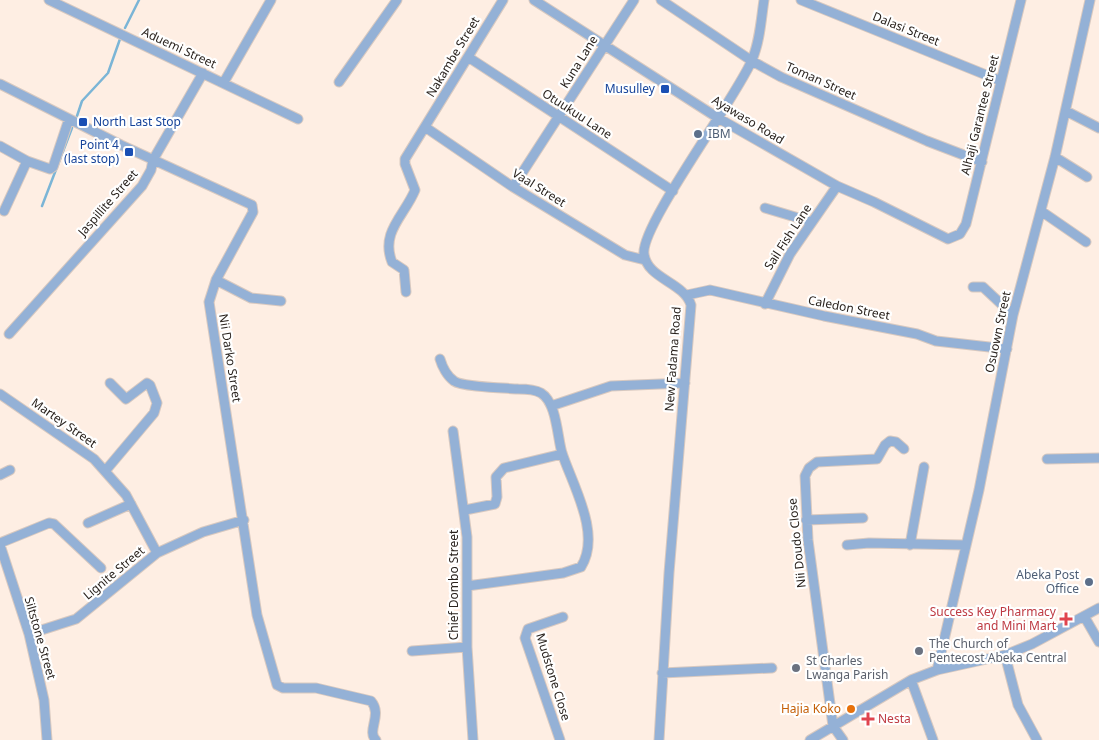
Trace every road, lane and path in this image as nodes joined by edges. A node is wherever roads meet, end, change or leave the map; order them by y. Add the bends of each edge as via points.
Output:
1 (49, 0) edge
2 (271, 0) edge
3 (397, 0) edge
4 (503, 0) edge
5 (534, 0) edge
6 (634, 0) edge
7 (661, 0) edge
8 (764, 0) edge
9 (801, 0) edge
10 (1021, 0) edge
11 (1090, 0) edge
12 (605, 46) junction
13 (468, 57) junction
14 (752, 61) junction
15 (203, 73) junction
16 (1001, 81) junction
17 (224, 82) junction
18 (339, 82) dead end
19 (0, 84) edge
20 (1066, 111) junction
21 (559, 117) junction
22 (718, 118) junction
23 (298, 119) dead end
24 (70, 120) junction
25 (425, 127) junction
26 (1099, 128) edge
27 (0, 146) edge
28 (1055, 156) junction
29 (27, 160) junction
30 (153, 160) junction
31 (982, 162) junction
32 (1087, 177) dead end
33 (837, 186) junction
34 (513, 188) junction
35 (673, 191) junction
36 (765, 208) dead end
37 (4, 211) dead end
38 (1041, 211) junction
39 (812, 222) junction
40 (960, 234) joint
41 (1086, 242) dead end
42 (645, 260) junction
43 (216, 280) junction
44 (973, 287) dead end
45 (406, 292) dead end
46 (687, 295) junction
47 (281, 301) dead end
48 (765, 304) junction
49 (1013, 315) junction
50 (9, 334) dead end
51 (1007, 348) junction
52 (440, 359) dead end
53 (110, 382) dead end
54 (685, 383) junction
55 (0, 394) edge
56 (551, 406) junction
57 (454, 431) dead end
58 (904, 449) dead end
59 (562, 454) junction
60 (1099, 458) edge
61 (1047, 459) dead end
62 (924, 467) dead end
63 (10, 470) dead end
64 (106, 470) junction
65 (0, 475) edge
66 (131, 504) junction
67 (465, 510) junction
68 (863, 518) dead end
69 (244, 520) junction
70 (806, 520) junction
71 (88, 523) dead end
72 (0, 544) edge
73 (848, 545) dead end
74 (910, 545) junction
75 (965, 545) junction
76 (157, 553) junction
77 (101, 568) dead end
78 (467, 586) junction
79 (1099, 608) edge
80 (1084, 616) junction
81 (563, 617) dead end
82 (29, 634) junction
83 (1099, 642) edge
84 (467, 647) junction
85 (412, 651) dead end
86 (1005, 655) junction
87 (772, 668) dead end
88 (937, 670) junction
89 (662, 674) junction
90 (911, 680) junction
91 (833, 726) junction
92 (47, 740) edge
93 (376, 740) edge
94 (473, 740) edge
95 (560, 740) edge
96 (659, 740) edge
97 (810, 740) edge
98 (843, 740) edge
99 (933, 740) edge
100 (1037, 740) edge

1 - 15 street, Aduemi Street
2 - 17 street
3 - 18 street
4 - 13 street, Nakambe Street
5 - 12 street, Ayawaso Road
6 - 12 street, Kuna Lane
7 - 14 street, Toman Street
8 - 14 street
9 - 16 street, Dalasi Street
10 - 16 street, Alhaji Garantee Street
11 - 20 street, Osuown Street
12 - 21 street, Kuna Lane
12 - 22 street, Ayawaso Road
13 - 21 street, Otuukuu Lane
13 - 25 street, Nakambe Street
14 - 22 street
14 - 31 street, Toman Street via 814,92
15 - 17 street, Aduemi Street
15 - 30 street, Jaspillite Street
16 - 31 street, Alhaji Garantee Street
17 - 23 street, Aduemi Street
19 - 24 street, Nii Darko Street
20 - 26 street
20 - 28 street, Osuown Street
21 - 34 street, Kuna Lane
21 - 35 street, Otuukuu Lane
22 - 33 street, Ayawaso Road
22 - 35 street
24 - 29 street via 53,167 50,169
24 - 30 street, Nii Darko Street
25 - 34 street, Vaal Street
25 - 45 street, Nakambe Street via 404,162 415,190 389,237 390,260 404,270
27 - 29 street
28 - 32 street
28 - 38 street, Osuown Street
29 - 37 street
30 - 43 street, Nii Darko Street via 252,205 253,212 247,226
30 - 50 street, Jaspillite Street via 147,178
31 - 40 street, Alhaji Garantee Street via 966,224
33 - 39 street, Sail Fish Lane
33 - 40 street, Ayawaso Road via 948,239
34 - 42 street, Vaal Street via 624,255
35 - 42 street via 645,243
36 - 39 street
38 - 41 street
38 - 49 street, Osuown Street
39 - 48 street, Sail Fish Lane via 778,274
42 - 46 street, New Fadama Road
43 - 47 street via 251,298
43 - 69 street, Nii Darko Street via 209,302
44 - 49 street via 983,287
46 - 48 street, Caledon Street via 710,290
46 - 54 street, New Fadama Road via 691,311
48 - 51 street, Caledon Street via 917,334 936,341
49 - 51 street, Osuown Street
51 - 75 street, Osuown Street
52 - 56 street via 447,374 458,383 532,390 544,395
53 - 64 street via 126,399 147,383 157,404 154,413
54 - 56 street via 612,386
54 - 89 street, New Fadama Road
55 - 64 street, Martey Street via 79,446
56 - 59 street
57 - 67 street, Chief Dombo Street
58 - 70 street, Nii Doudo Close via 890,441 877,459 817,462 805,476
59 - 67 street via 504,468 496,477 495,504
59 - 78 street via 585,518 586,556 581,567 563,573
60 - 61 street
62 - 74 street
63 - 65 street
64 - 66 street, Martey Street
66 - 71 street
66 - 76 street, Martey Street
67 - 78 street, Chief Dombo Street
68 - 70 street
69 - 76 street, Lignite Street via 203,532
69 - 93 street, Nii Darko Street via 257,616 277,686 316,688 371,701 377,712 373,732
70 - 91 street, Nii Doudo Close
72 - 77 street via 49,523 54,524
72 - 82 street, Siltstone Street
73 - 74 street
74 - 75 street
75 - 88 street, Osuown Street
76 - 82 street, Lignite Street via 76,619
78 - 84 street, Chief Dombo Street
79 - 80 street
80 - 83 street
80 - 86 street
81 - 95 street, Mudstone Close via 528,628 525,638
82 - 92 street, Siltstone Street via 44,700
84 - 85 street
84 - 94 street, Chief Dombo Street
86 - 88 street
86 - 100 street via 1018,705
87 - 89 street
88 - 90 street
89 - 96 street, New Fadama Road
90 - 91 street
90 - 99 street
91 - 97 street
91 - 98 street

